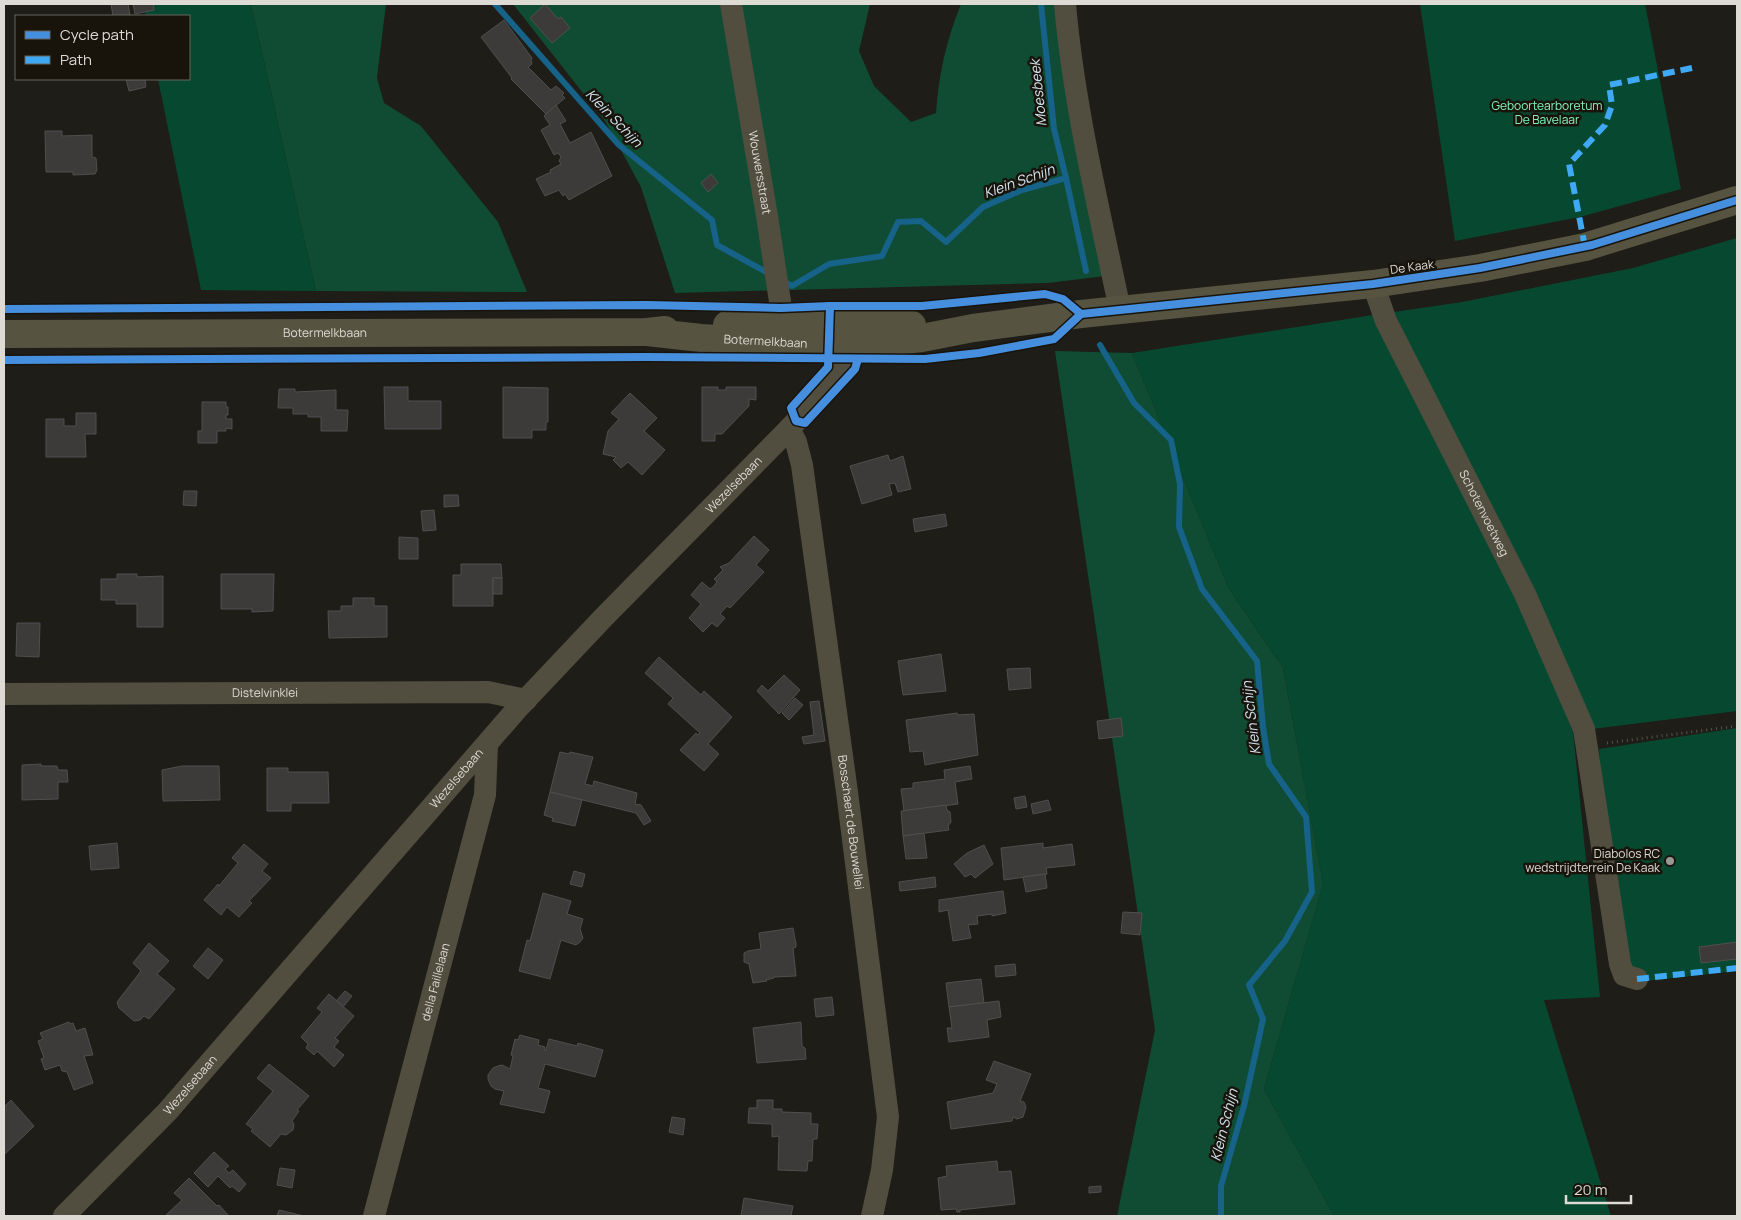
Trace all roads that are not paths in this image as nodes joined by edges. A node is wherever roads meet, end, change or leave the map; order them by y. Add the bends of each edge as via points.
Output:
1 (730, 4) edge
2 (1064, 4) edge
3 (1737, 200) edge
4 (1373, 284) junction
5 (1120, 310) junction
6 (1081, 314) joint
7 (973, 328) junction
8 (783, 332) junction
9 (4, 334) edge
10 (848, 346) junction
11 (789, 429) junction
12 (4, 694) edge
13 (526, 700) junction
14 (487, 744) junction
15 (1637, 979) dead end
16 (64, 1216) edge
17 (374, 1216) edge
18 (872, 1216) edge

1 - 8 street, Wouwersstraat via 767,216
2 - 5 street via 1081,122
3 - 4 main road, De Kaak via 1586,247 1480,268
4 - 5 main road, De Kaak
4 - 15 street, Schotenvoetweg via 1386,321 1525,594 1584,729 1620,964 1624,974
5 - 6 main road, De Kaak
6 - 7 main road, Botermelkbaan
7 - 8 main road, Botermelkbaan via 830,322
7 - 10 main road, Botermelkbaan via 922,338
8 - 9 main road, Botermelkbaan via 700,326 647,332
8 - 10 main road, Botermelkbaan
10 - 11 street, Wezelsebaan via 842,372
11 - 13 street, Wezelsebaan
11 - 18 street, Bosschaert de Bouwellei via 802,465 888,1117 882,1170
12 - 13 street, Distelvinklei via 488,692
13 - 14 street, Wezelsebaan
14 - 16 street, Wezelsebaan via 167,1112
14 - 17 street, della Faillelaan via 485,795

